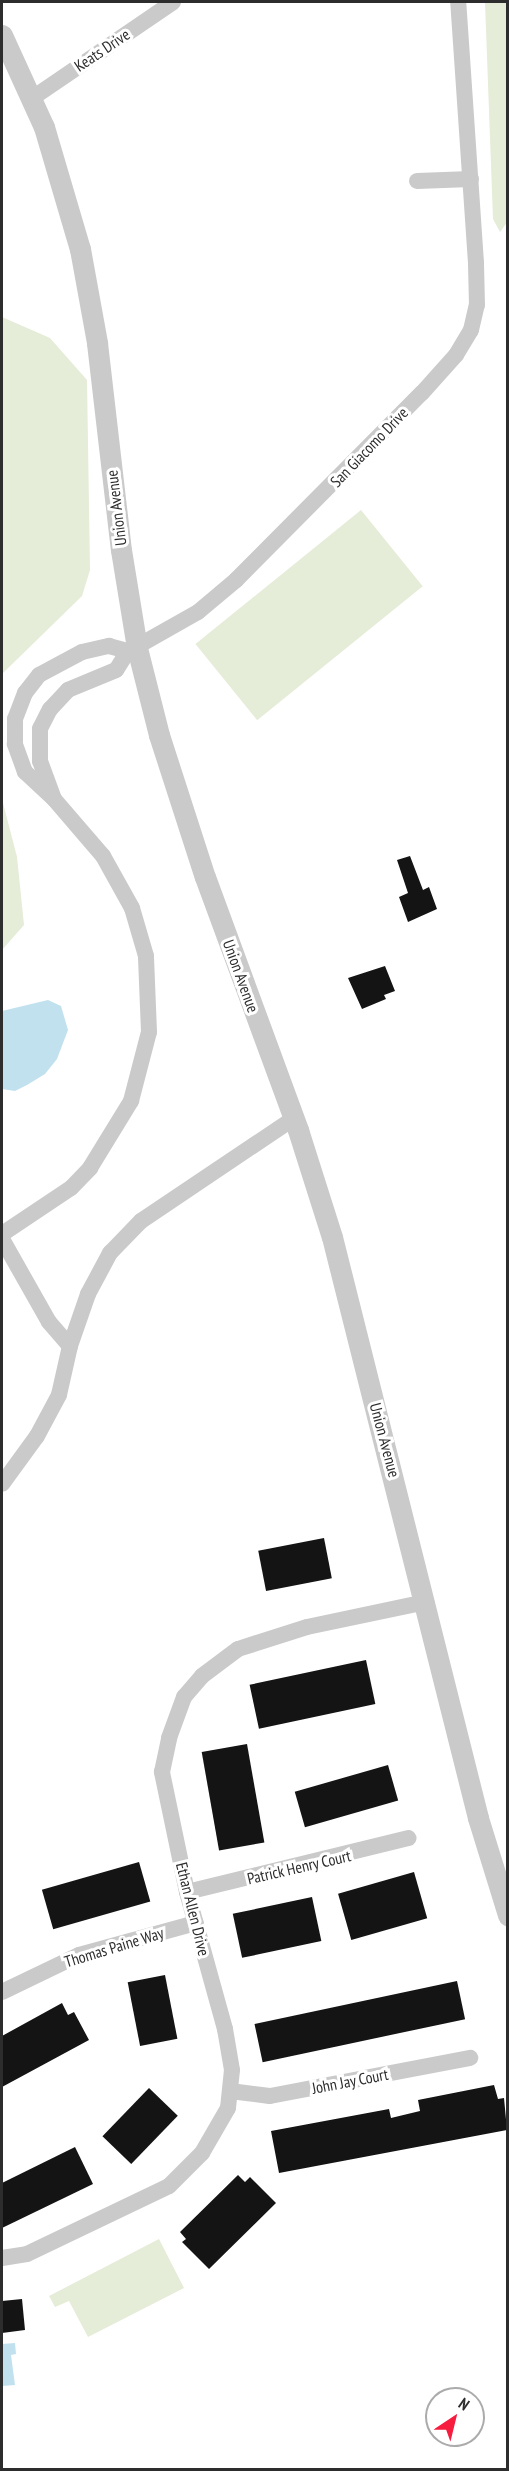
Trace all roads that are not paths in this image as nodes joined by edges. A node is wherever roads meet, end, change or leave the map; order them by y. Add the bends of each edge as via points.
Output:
1 (172, 2) edge
2 (459, 2) edge
3 (2, 35) edge
4 (31, 99) junction
5 (471, 179) junction
6 (417, 181) dead end
7 (132, 650) junction
8 (54, 799) junction
9 (294, 1118) junction
10 (2, 1233) edge
11 (2, 1239) edge
12 (70, 1346) junction
13 (2, 1484) edge
14 (426, 1602) junction
15 (410, 1838) dead end
16 (187, 1892) junction
17 (507, 1915) edge
18 (196, 1923) junction
19 (2, 1992) edge
20 (470, 2058) dead end
21 (230, 2091) junction
22 (2, 2258) edge

1 - 4 street, Keats Drive
2 - 5 street, San Giacomo Drive
3 - 4 street, Union Avenue
4 - 7 street, Union Avenue via 64,188 80,249 97,343
5 - 6 street
5 - 7 street, San Giacomo Drive via 477,305 471,330 456,355 236,580 198,612
7 - 8 street, San Giacomo Drive via 116,670 68,690 44,718 38,746
7 - 8 street via 109,646 82,652 39,675 25,693 15,719 15,744 25,772
7 - 9 street, Union Avenue via 204,877
8 - 10 street via 103,856 132,909 146,956 149,1032 131,1101 90,1168 71,1188
9 - 12 street via 141,1221 110,1253 88,1294
9 - 14 street, Union Avenue via 332,1238
11 - 12 street via 49,1322
12 - 13 street via 59,1395 37,1436
14 - 16 street, Ethan Allen Drive via 308,1627 238,1649 202,1676 184,1697 162,1772
14 - 17 street, Union Avenue via 478,1818
15 - 16 street, Patrick Henry Court
16 - 18 street, Ethan Allen Drive
18 - 19 street, Thomas Paine Way via 79,1955
18 - 21 street, Ethan Allen Drive via 225,2029 232,2070
20 - 21 street, John Jay Court via 270,2096
21 - 22 street, Ethan Allen Drive via 228,2108 202,2153 169,2186 35,2250

